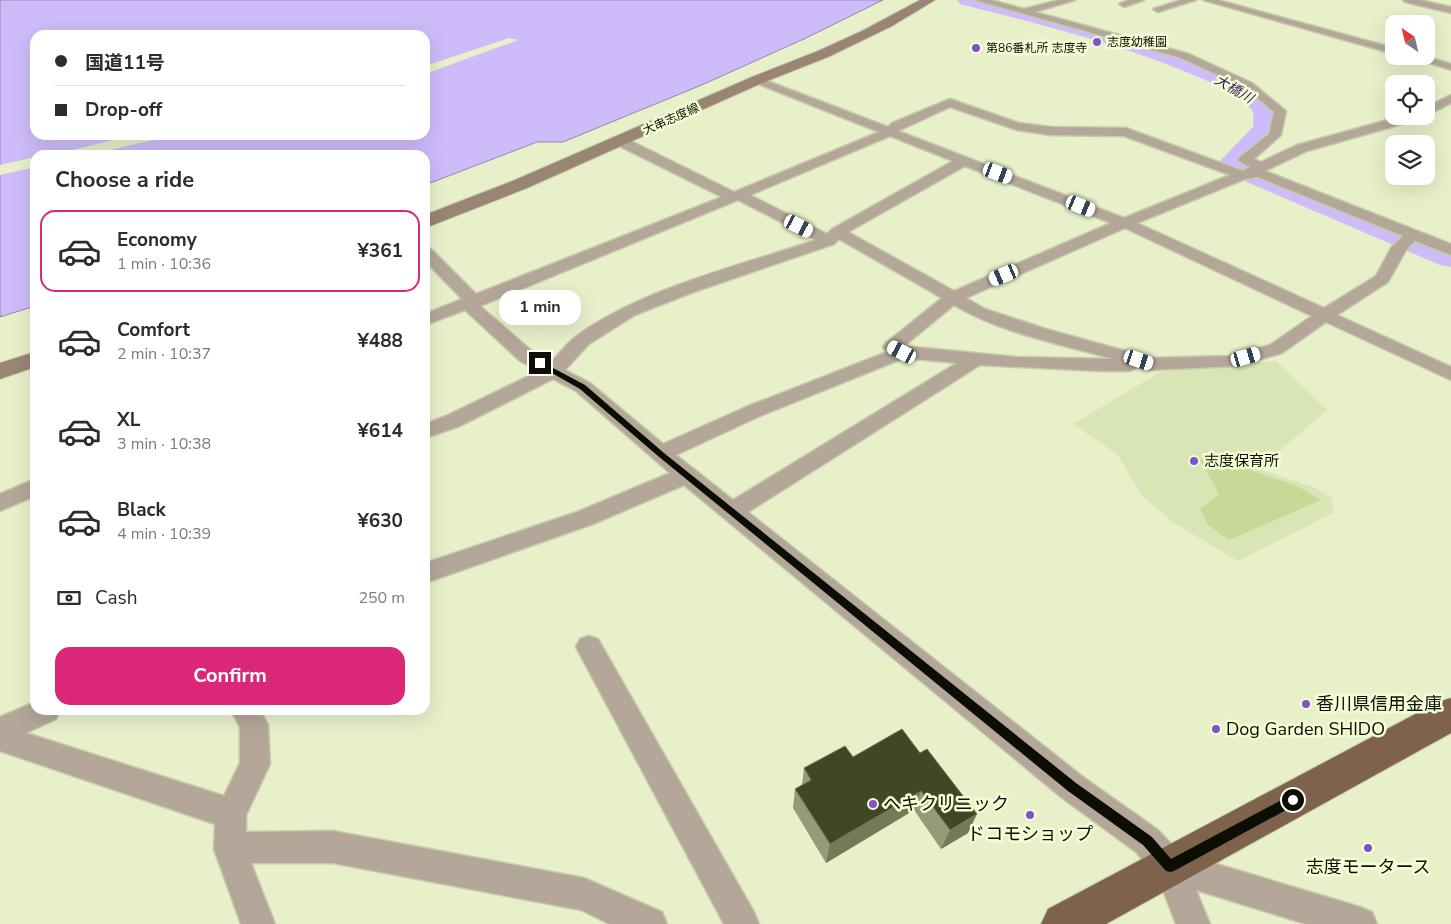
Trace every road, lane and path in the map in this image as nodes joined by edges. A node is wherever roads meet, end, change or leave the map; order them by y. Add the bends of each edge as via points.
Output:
1 (929, 0) edge
2 (980, 0) edge
3 (1070, 0) edge
4 (1139, 0) edge
5 (1191, 0) edge
6 (1208, 0) edge
7 (1408, 0) edge
8 (897, 4) dead end
9 (1124, 4) dead end
10 (914, 9) junction
11 (1158, 9) dead end
12 (1451, 10) edge
13 (1024, 12) junction
14 (1385, 49) edge
15 (1435, 62) edge
16 (1451, 67) edge
17 (757, 80) junction
18 (1451, 98) edge
19 (1435, 107) edge
20 (1385, 125) edge
21 (892, 131) junction
22 (620, 141) junction
23 (965, 160) junction
24 (1261, 170) junction
25 (1242, 175) junction
26 (737, 196) junction
27 (430, 220) edge
28 (1124, 223) junction
29 (1412, 236) junction
30 (833, 237) junction
31 (1451, 250) edge
32 (430, 257) edge
33 (952, 298) junction
34 (471, 302) junction
35 (1325, 315) junction
36 (430, 318) edge
37 (902, 352) junction
38 (976, 360) junction
39 (30, 361) edge
40 (1150, 364) junction
41 (554, 370) junction
42 (0, 371) edge
43 (1451, 374) edge
44 (430, 429) edge
45 (661, 454) junction
46 (687, 474) junction
47 (30, 489) edge
48 (0, 503) edge
49 (732, 511) junction
50 (430, 571) edge
51 (589, 647) dead end
52 (1451, 714) edge
53 (35, 715) edge
54 (247, 715) edge
55 (0, 731) edge
56 (0, 738) edge
57 (231, 814) junction
58 (230, 849) junction
59 (1170, 866) junction
60 (258, 924) edge
61 (650, 924) edge
62 (742, 924) edge
63 (1063, 924) edge
64 (1193, 924) edge
65 (1360, 924) edge

1 - 10 main road, 大串志度線
2 - 13 street
3 - 13 street
4 - 9 street
5 - 11 street
6 - 14 street
7 - 12 street
8 - 10 main road
10 - 17 main road, 大串志度線 via 786,70
13 - 24 street via 1176,53 1248,85 1280,111 1275,135 1245,160
15 - 16 street
17 - 21 street
17 - 22 main road, 大串志度線
18 - 19 street
20 - 24 street via 1302,148
21 - 23 street
21 - 25 street via 896,126 950,102 1017,126 1051,132 1126,132
21 - 26 street
22 - 26 street
22 - 27 main road, 大串志度線
23 - 28 street
23 - 30 street
24 - 25 street
24 - 29 street
25 - 28 street
26 - 30 street
26 - 34 street
28 - 33 street
28 - 35 street
29 - 31 street
29 - 35 street via 1399,248 1382,280
30 - 33 street via 865,246
30 - 41 street via 629,311 583,340
32 - 34 street
33 - 37 street via 892,347
33 - 40 street via 979,312 1040,334
34 - 36 street
34 - 41 street via 526,357
35 - 40 street via 1276,349 1230,362
35 - 43 street
37 - 38 street
37 - 45 street via 774,403
38 - 40 street via 1067,366
38 - 49 street
39 - 42 main road
41 - 44 street via 471,413
41 - 45 street via 583,387
45 - 46 street
46 - 49 street
46 - 50 street via 568,524 465,556
47 - 48 street
49 - 59 street via 1072,787 1147,841
51 - 62 street
52 - 59 highway
53 - 55 street
54 - 57 street via 254,725 255,764
56 - 57 street
57 - 58 street
58 - 60 street
58 - 61 street via 333,847 584,894
59 - 63 highway
59 - 64 street
59 - 65 street

